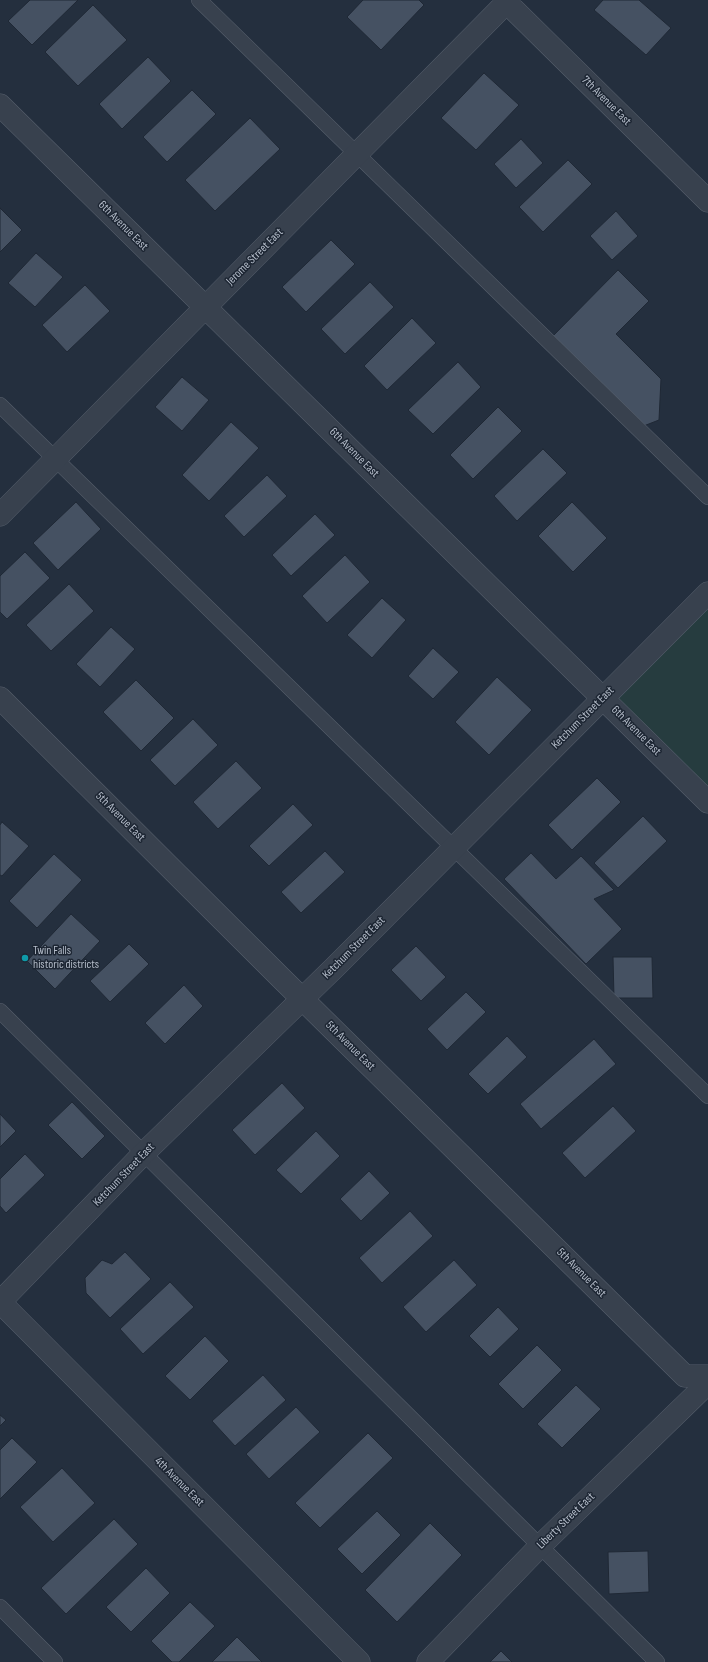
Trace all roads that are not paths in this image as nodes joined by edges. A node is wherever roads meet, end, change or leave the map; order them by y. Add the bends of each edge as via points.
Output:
1 (199, 0) edge
2 (507, 1) edge
3 (0, 105) edge
4 (357, 155) junction
5 (708, 202) edge
6 (205, 307) junction
7 (0, 405) edge
8 (55, 459) junction
9 (708, 497) edge
10 (0, 515) edge
11 (708, 593) edge
12 (0, 698) edge
13 (603, 698) junction
14 (708, 802) edge
15 (454, 848) junction
16 (303, 999) junction
17 (0, 1011) edge
18 (708, 1096) edge
19 (143, 1154) junction
20 (0, 1302) edge
21 (708, 1376) edge
22 (708, 1382) edge
23 (541, 1545) junction
24 (0, 1608) edge
25 (55, 1662) edge
26 (359, 1662) edge
27 (428, 1662) edge
28 (657, 1662) edge

1 - 4 lane
2 - 4 street, Jerome Street East
2 - 5 street, 7th Avenue East
3 - 6 street, 6th Avenue East
4 - 6 street, Jerome Street East
4 - 9 lane
6 - 8 street, Jerome Street East
6 - 13 street, 6th Avenue East
7 - 8 lane
8 - 10 street, Jerome Street East
8 - 15 lane
11 - 13 street, Ketchum Street East
12 - 16 street, 5th Avenue East
13 - 14 street, 6th Avenue East
13 - 15 street, Ketchum Street East
15 - 16 street, Ketchum Street East
15 - 18 lane
16 - 19 street, Ketchum Street East
16 - 21 street, 5th Avenue East via 685,1376
17 - 19 lane
19 - 20 street, Ketchum Street East
19 - 23 lane
20 - 26 street, 4th Avenue East
22 - 23 street, Liberty Street East
23 - 27 street, Liberty Street East
23 - 28 lane
24 - 25 lane

